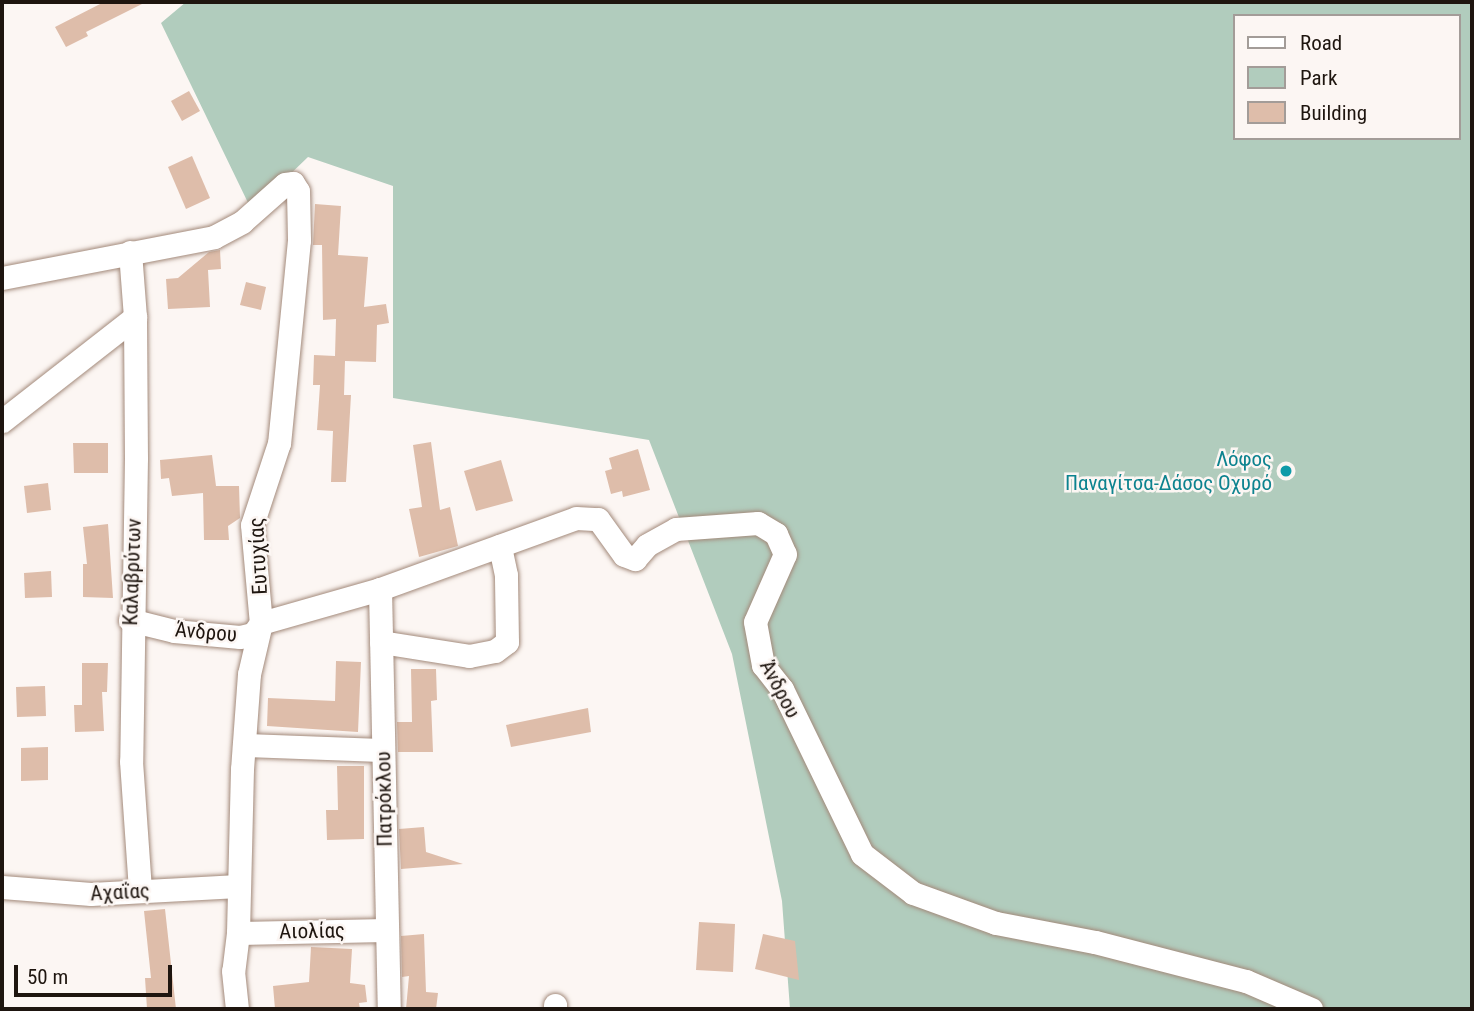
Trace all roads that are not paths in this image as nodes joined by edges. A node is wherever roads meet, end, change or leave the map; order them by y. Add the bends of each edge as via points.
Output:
1 (130, 252) junction
2 (2, 278) edge
3 (135, 317) junction
4 (2, 421) edge
5 (500, 546) junction
6 (380, 589) junction
7 (130, 620) junction
8 (261, 623) junction
9 (381, 642) junction
10 (244, 745) junction
11 (383, 750) junction
12 (238, 886) junction
13 (2, 887) edge
14 (140, 891) junction
15 (387, 930) junction
16 (238, 933) junction
17 (237, 1009) edge
18 (389, 1009) edge
19 (1311, 1009) edge

1 - 2 street
1 - 3 street, Καλαβρύτων
1 - 8 street, Ευτυχίας via 214,237 285,184 296,185 299,240 279,443 252,525
3 - 4 street
3 - 7 street, Καλαβρύτων
5 - 6 street, Άνδρου
5 - 9 street via 506,575 507,642 495,651 469,656
5 - 19 street, Άνδρου via 589,517 606,527 630,558 638,557 660,537 688,527 743,522 770,528 785,554 755,622 763,665 782,689 862,854 913,893 996,923 1096,942 1247,981
6 - 8 street, Άνδρου
6 - 9 street, Πατρόκλου
7 - 8 street, Άνδρου via 228,638 253,634
7 - 14 street, Καλαβρύτων via 131,761
8 - 10 street, Ευτυχίας via 249,674
9 - 11 street, Πατρόκλου
10 - 11 street
10 - 12 street, Ευτυχίας
11 - 15 street, Πατρόκλου
12 - 14 street, Αχαΐας
12 - 16 street, Ευτυχίας
13 - 14 street, Αχαΐας via 91,894
15 - 16 street, Αιολίας
15 - 18 street, Πατρόκλου
16 - 17 street, Ευτυχίας via 233,971

